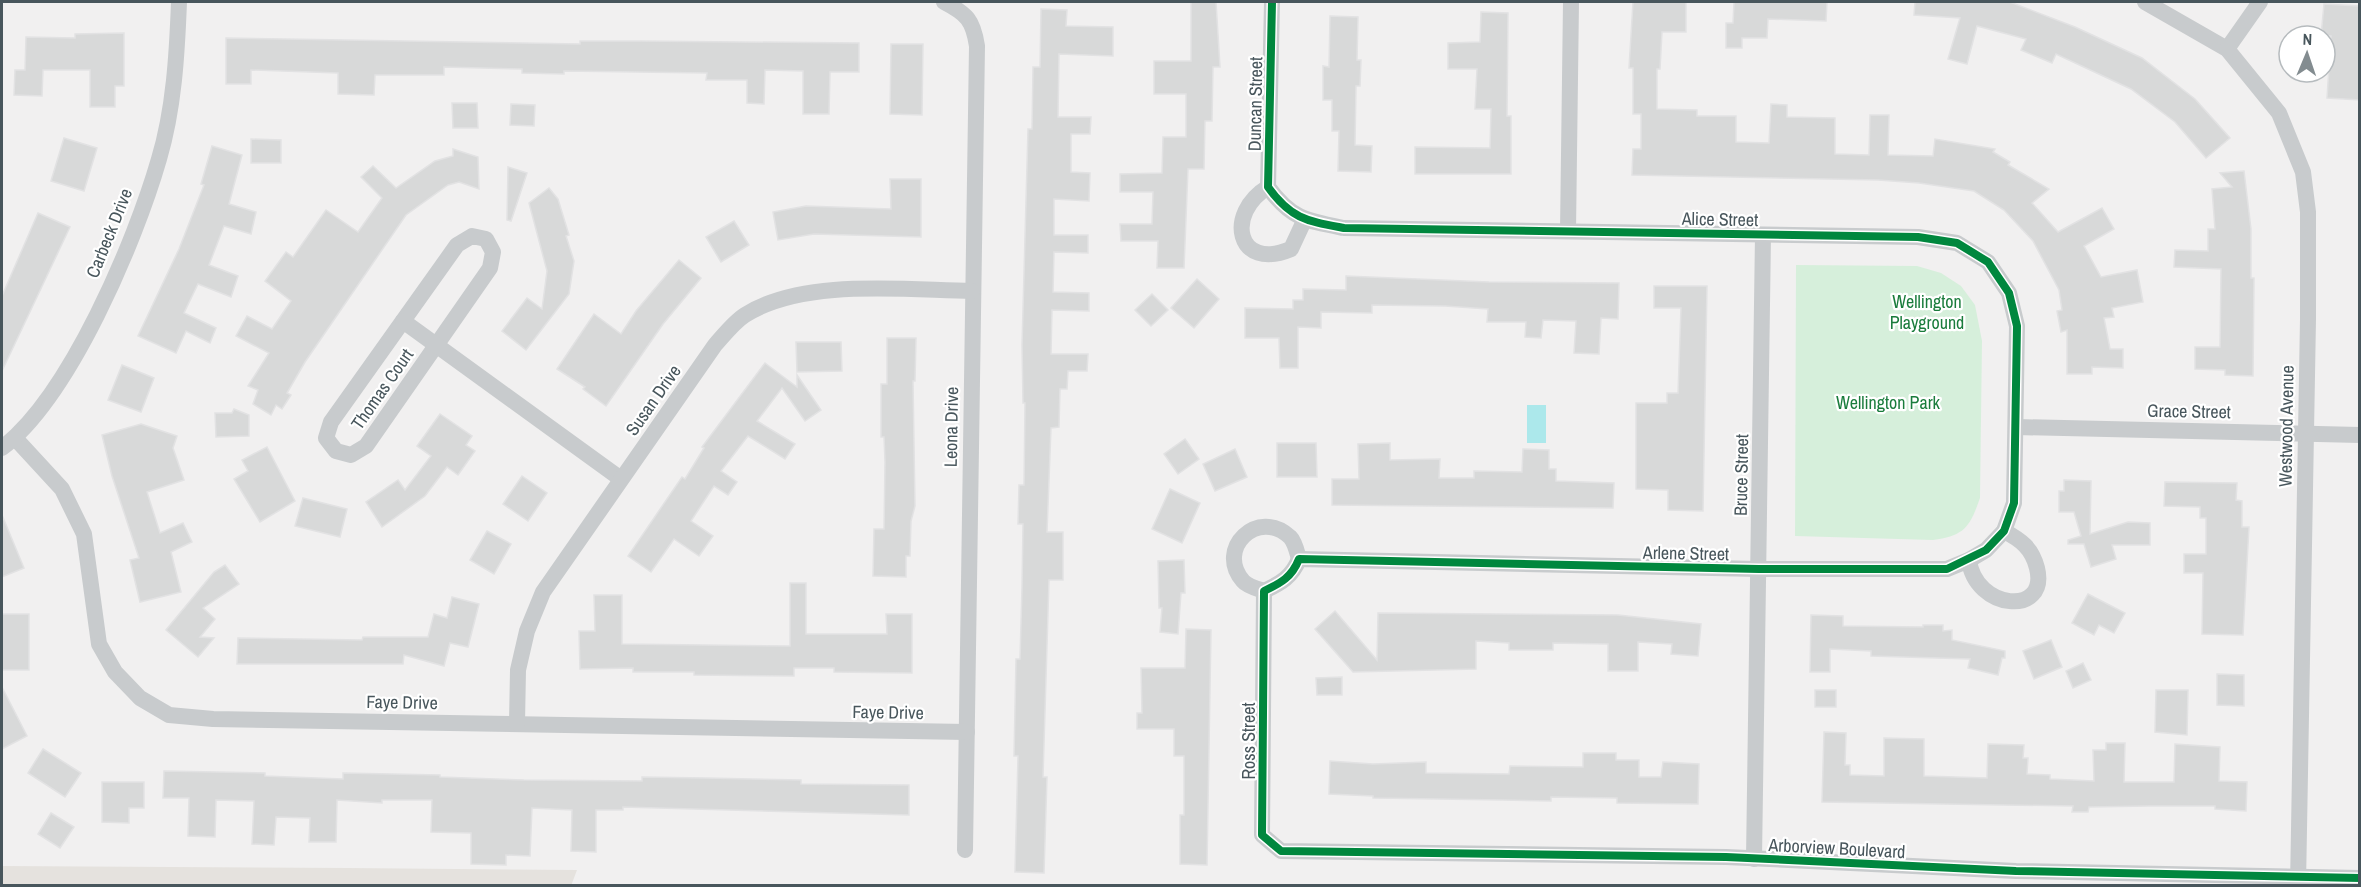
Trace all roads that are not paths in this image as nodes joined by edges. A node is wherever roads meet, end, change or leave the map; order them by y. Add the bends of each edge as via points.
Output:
1 (179, 2) edge
2 (944, 2) edge
3 (1272, 2) edge
4 (1571, 2) edge
5 (2145, 2) edge
6 (2260, 2) edge
7 (2227, 49) junction
8 (1268, 187) junction
9 (1304, 221) junction
10 (1568, 231) junction
11 (1763, 235) junction
12 (972, 291) junction
13 (403, 321) junction
14 (436, 347) junction
15 (2017, 427) junction
16 (2305, 432) junction
17 (2360, 435) edge
18 (8, 443) edge
19 (621, 479) junction
20 (2004, 531) junction
21 (1299, 558) junction
22 (1969, 560) junction
23 (1759, 569) junction
24 (1264, 591) junction
25 (517, 723) junction
26 (967, 732) junction
27 (965, 850) dead end
28 (1312, 853) joint
29 (1754, 859) junction
30 (2016, 878) edge
31 (2360, 878) edge
32 (2298, 881) edge

1 - 18 street, Carbeck Drive via 171,102 159,158 137,221 76,355 49,395
2 - 12 street, Leona Drive via 973,24 977,46
3 - 8 street, Duncan Street
4 - 10 street
5 - 7 street
6 - 7 street
7 - 16 street, Westwood Avenue via 2279,113 2303,172 2308,224
8 - 9 street, Alice Street via 1280,204
8 - 9 street via 1246,205 1240,232 1246,246 1259,254 1275,256 1291,249
9 - 10 street, Alice Street via 1344,228
10 - 11 street, Alice Street
11 - 15 street, Alice Street via 1918,237 1957,243 1988,262 2009,293 2017,326
11 - 23 street, Bruce Street
12 - 19 street, Susan Drive via 806,292 768,302 742,316 716,345
12 - 26 street, Leona Drive
13 - 14 street, Thomas Court
13 - 14 street, Thomas Court via 457,245 472,236 486,239 493,252 490,268
13 - 14 street, Thomas Court via 331,422 326,438 336,451 351,455 366,446
14 - 19 street, Thomas Court
15 - 16 street, Grace Street
15 - 20 street, Arlene Street via 2014,503
16 - 17 street, Grace Street
16 - 32 street, Westwood Avenue
18 - 25 street, Faye Drive via 62,489 84,534 99,644 115,672 140,698 169,714 213,719
19 - 25 street, Susan Drive via 543,592 527,631 518,670
20 - 22 street, Arlene Street via 1986,550
20 - 22 street via 2030,549 2040,580 2035,592 2022,601 1999,600 1982,589 1970,574
21 - 23 street, Arlene Street
21 - 24 street via 1294,573
21 - 24 street via 1292,538 1274,527 1252,528 1237,543 1233,564 1244,583
22 - 23 street, Arlene Street via 1947,569
23 - 29 street, Bruce Street
24 - 28 street, Ross Street via 1262,835 1281,851
25 - 26 street, Faye Drive
26 - 27 street, Leona Drive
28 - 29 street, Arborview Boulevard
29 - 30 street, Arborview Boulevard
30 - 32 street, Arborview Boulevard
31 - 32 street, Arborview Boulevard

